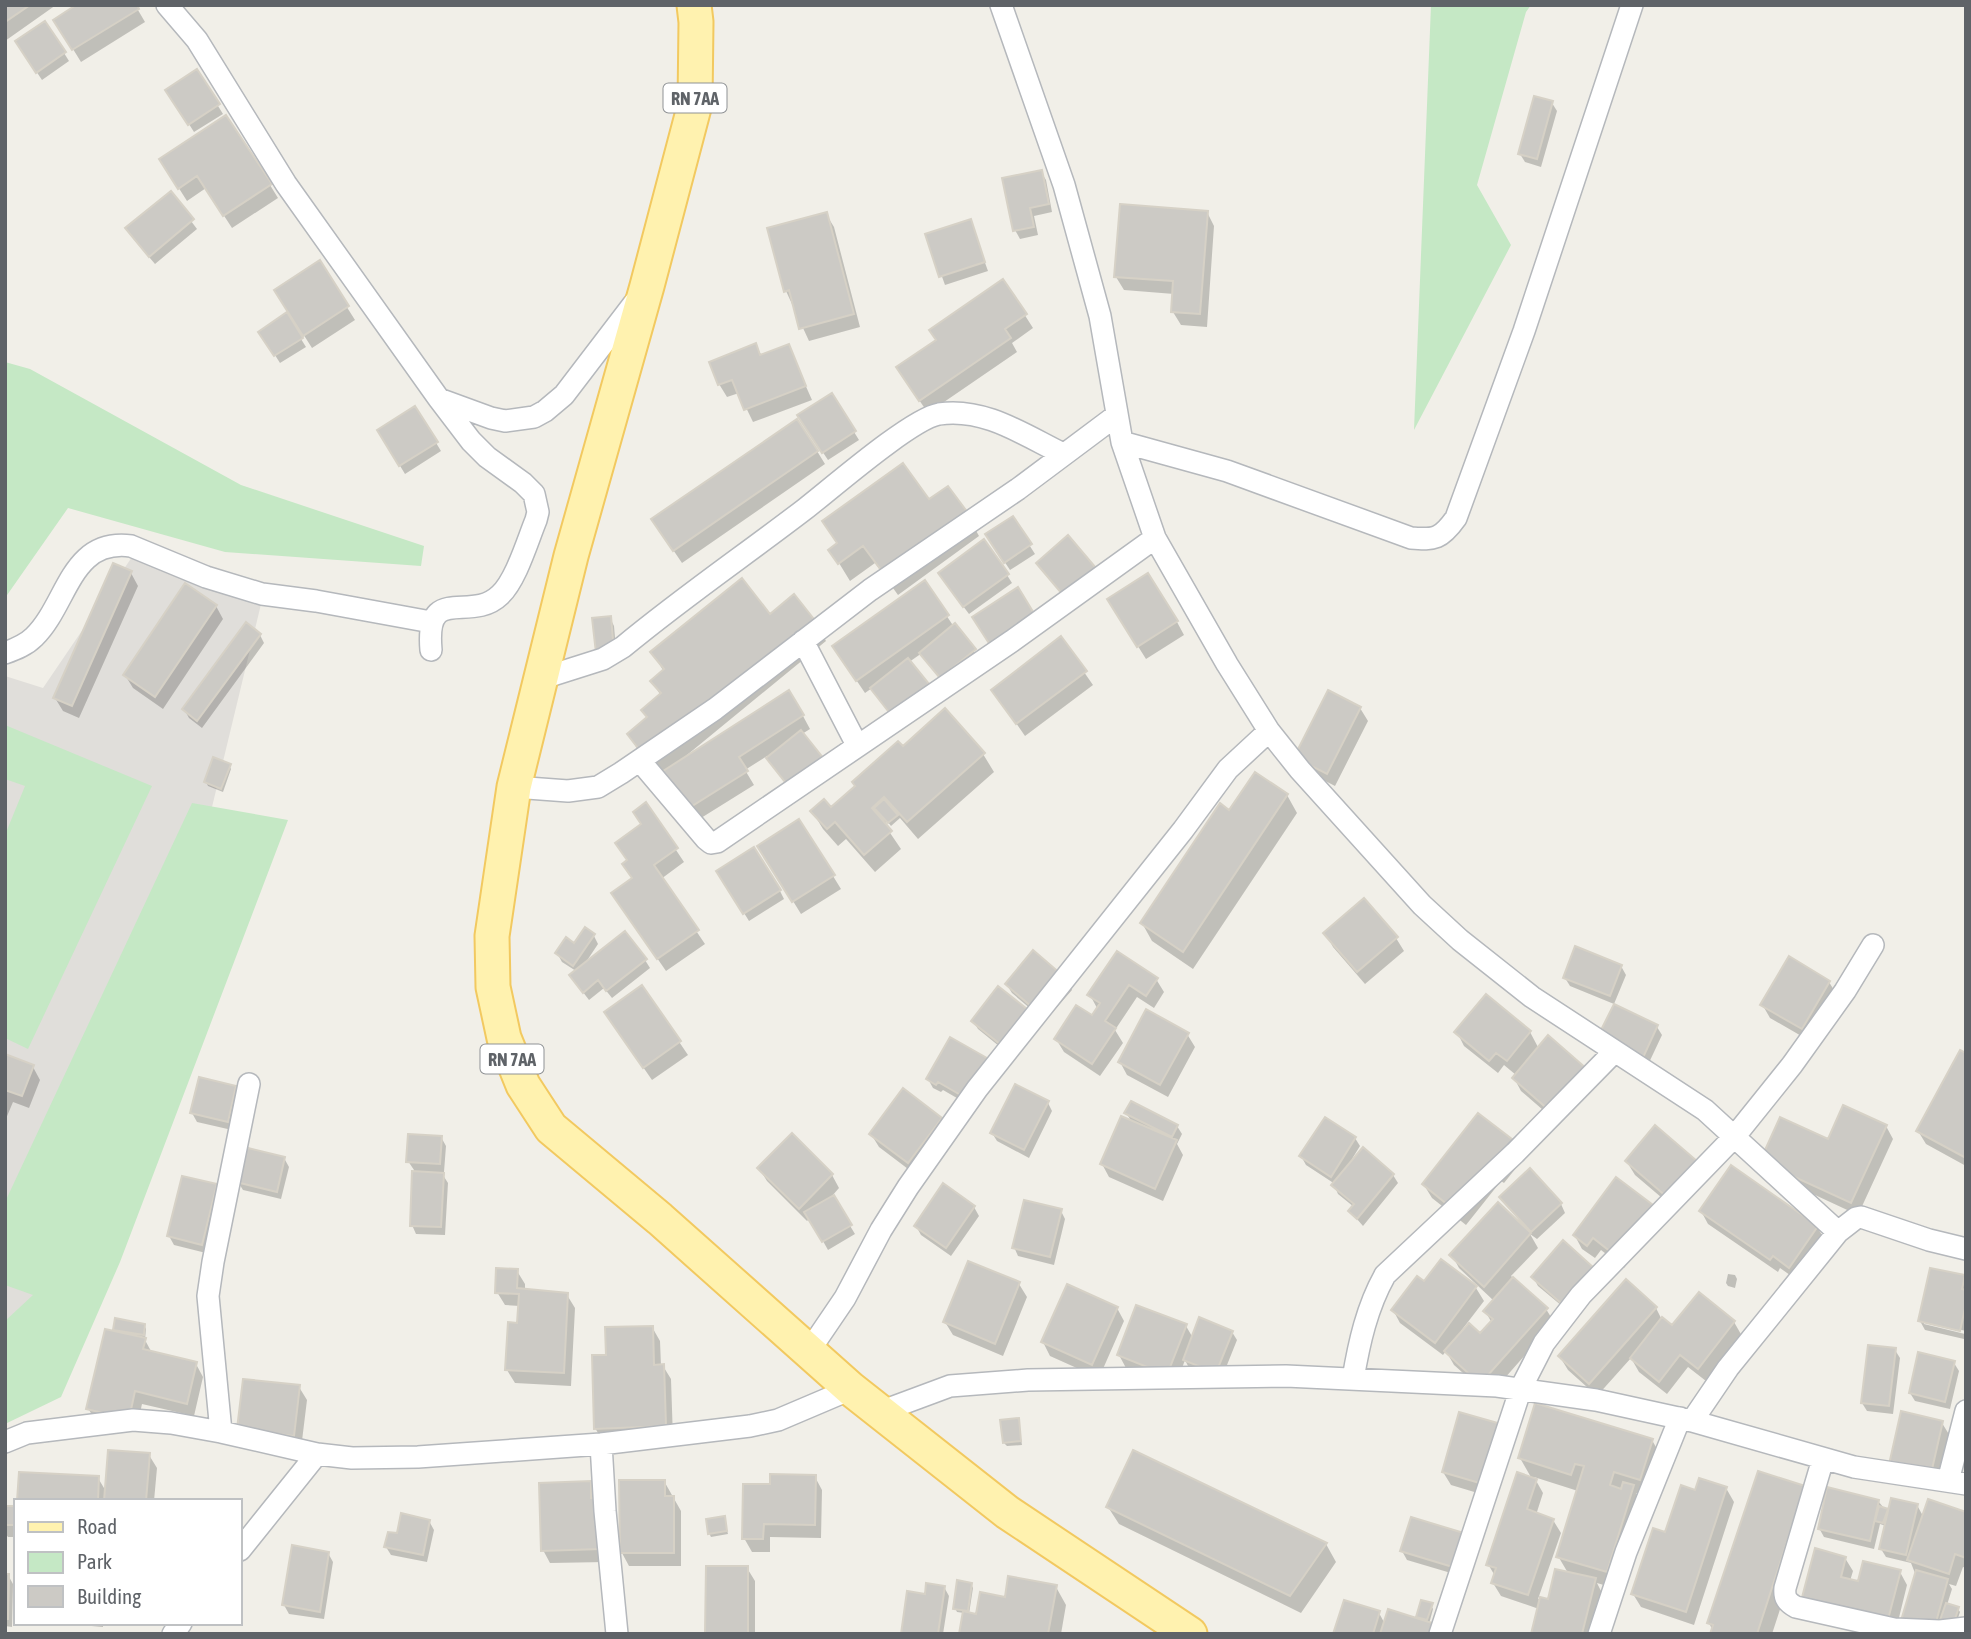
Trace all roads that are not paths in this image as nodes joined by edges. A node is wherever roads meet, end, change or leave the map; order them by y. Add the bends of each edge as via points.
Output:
1 (167, 5) edge
2 (694, 5) edge
3 (1001, 5) edge
4 (1632, 5) edge
5 (647, 286) junction
6 (439, 399) junction
7 (1117, 415) junction
8 (1122, 442) junction
9 (1063, 454) junction
10 (1155, 538) junction
11 (431, 622) junction
12 (803, 641) junction
13 (431, 650) dead end
14 (5, 653) edge
15 (540, 679) junction
16 (1269, 731) junction
17 (857, 745) junction
18 (640, 761) junction
19 (514, 787) junction
20 (1873, 945) dead end
21 (1614, 1052) junction
22 (250, 1084) dead end
23 (1735, 1136) junction
24 (1838, 1232) junction
25 (1966, 1249) edge
26 (1359, 1340) junction
27 (809, 1352) junction
28 (1321, 1377) junction
29 (1353, 1379) junction
30 (1386, 1381) junction
31 (1521, 1388) junction
32 (851, 1389) junction
33 (1966, 1411) edge
34 (880, 1412) junction
35 (1686, 1419) junction
36 (220, 1432) junction
37 (5, 1443) edge
38 (601, 1444) junction
39 (317, 1454) junction
40 (1824, 1459) junction
41 (1957, 1483) edge
42 (242, 1548) edge
43 (1966, 1628) edge
44 (617, 1634) edge
45 (1190, 1634) edge
46 (1440, 1634) edge
47 (1598, 1634) edge

1 - 6 street via 197,40 286,184
2 - 5 main road, RN 7AA via 695,104
3 - 7 street via 1072,211 1100,316
4 - 8 street via 1524,331 1455,518 1444,534 1411,538 1227,471
5 - 6 street via 564,395 534,417 505,421
5 - 15 main road, RN 7AA
6 - 11 street via 486,457 529,487 538,512 503,593 486,604 440,611
7 - 8 street
7 - 9 street
8 - 10 street
9 - 12 street
9 - 15 street via 985,416 937,414 858,467 623,647 603,659
10 - 16 street
10 - 17 street
11 - 13 street
11 - 14 street via 262,594 119,544 107,545 87,557 35,636
12 - 17 street
12 - 18 street
15 - 19 main road, RN 7AA
16 - 21 street via 1441,923 1498,972
16 - 27 street via 1220,779 977,1089 908,1187
17 - 18 street via 717,842 706,839
18 - 19 street via 598,787 568,791
19 - 27 main road, RN 7AA via 492,936 493,987 504,1038 523,1085 551,1128
20 - 23 street via 1792,1065
21 - 23 street via 1705,1110
21 - 26 street via 1385,1275
22 - 36 street via 208,1296
23 - 24 street
23 - 31 street via 1581,1295 1544,1343
24 - 25 street via 1861,1217
24 - 35 street
26 - 28 street
26 - 29 street
26 - 30 street
27 - 32 main road, RN 7AA
28 - 29 street
28 - 34 street via 1028,1380 950,1386
29 - 30 street
30 - 31 street
31 - 35 street
31 - 46 street
32 - 34 main road, RN 7AA
32 - 38 street via 778,1420
33 - 41 street
34 - 45 main road, RN 7AA via 1007,1512
35 - 40 street
35 - 47 street via 1626,1552
36 - 37 street via 133,1420 27,1433
36 - 39 street
38 - 39 street via 418,1457
38 - 44 street
39 - 42 street
40 - 41 street
40 - 43 street via 1785,1588 1788,1604 1895,1629 1940,1632

